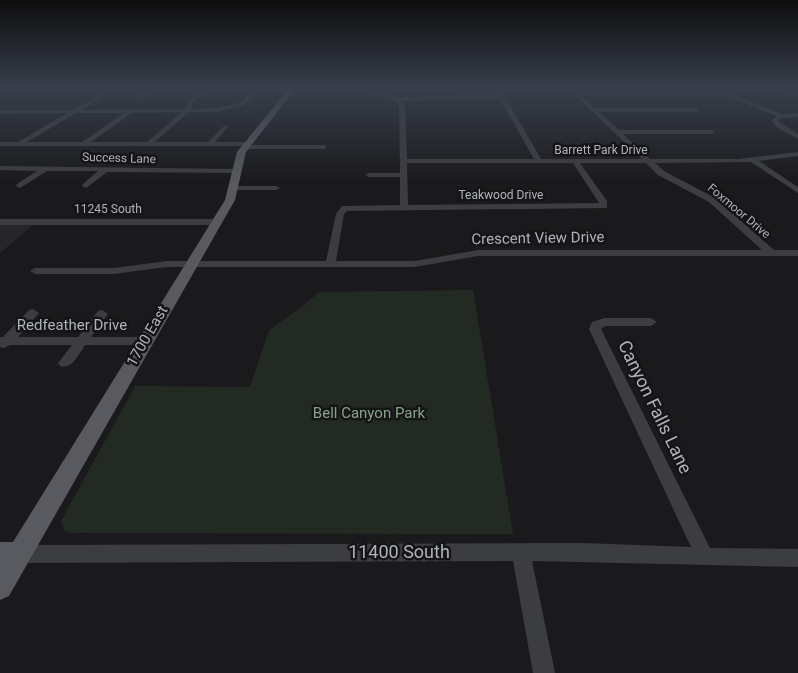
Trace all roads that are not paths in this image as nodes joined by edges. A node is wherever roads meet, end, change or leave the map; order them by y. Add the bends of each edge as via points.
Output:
1 (61, 119) edge
2 (119, 119) edge
3 (177, 119) edge
4 (268, 119) edge
5 (402, 119) edge
6 (515, 119) edge
7 (604, 119) edge
8 (776, 119) edge
9 (226, 127) dead end
10 (618, 132) junction
11 (712, 132) dead end
12 (798, 137) edge
13 (0, 144) edge
14 (19, 144) junction
15 (84, 144) junction
16 (149, 144) junction
17 (210, 144) junction
18 (247, 146) junction
19 (324, 147) dead end
20 (798, 154) edge
21 (753, 160) junction
22 (403, 161) junction
23 (539, 161) junction
24 (575, 161) junction
25 (648, 161) junction
26 (0, 168) edge
27 (46, 168) junction
28 (107, 168) junction
29 (237, 171) junction
30 (369, 175) dead end
31 (404, 175) junction
32 (20, 186) dead end
33 (86, 186) dead end
34 (235, 188) junction
35 (276, 188) dead end
36 (797, 189) edge
37 (501, 194) dead end
38 (404, 207) junction
39 (506, 207) junction
40 (0, 222) edge
41 (216, 222) junction
42 (772, 253) junction
43 (798, 253) edge
44 (190, 264) junction
45 (330, 264) junction
46 (35, 271) dead end
47 (33, 313) dead end
48 (102, 314) dead end
49 (652, 322) dead end
50 (82, 341) junction
51 (145, 341) junction
52 (2, 343) edge
53 (65, 363) dead end
54 (521, 553) junction
55 (10, 554) edge
56 (705, 558) junction
57 (798, 558) edge
58 (0, 587) edge
59 (544, 673) edge

1 - 14 street
2 - 15 street
3 - 16 street
4 - 18 main road, 1700 East
5 - 22 street
6 - 23 street
7 - 10 street, Foxmoor Drive
8 - 12 street via 776,124
9 - 17 street
10 - 11 street
10 - 25 street, Foxmoor Drive
13 - 14 street
14 - 15 street
15 - 16 street
16 - 17 street
17 - 18 street
18 - 19 street
18 - 29 main road, 1700 East via 239,158
20 - 21 street, Barrett Park Drive
21 - 25 street, Barrett Park Drive
21 - 36 street
22 - 23 street, Barrett Park Drive
22 - 31 street
23 - 24 street, Barrett Park Drive
24 - 25 street, Barrett Park Drive
24 - 39 street, Teakwood Drive via 604,201 604,206
25 - 42 street, Foxmoor Drive via 666,177 712,200
26 - 27 street, Success Lane
27 - 28 street, Success Lane
27 - 32 street
28 - 29 street, Success Lane
28 - 33 street
29 - 34 main road, 1700 East
30 - 31 street
31 - 38 street
34 - 35 street
34 - 41 main road, 1700 East
37 - 39 street
38 - 39 street, Teakwood Drive
38 - 45 street, Teakwood Drive via 345,208 340,214
40 - 41 street, 11245 South
41 - 44 main road, 1700 East
42 - 43 street, Crescent View Drive
42 - 45 street, Crescent View Drive via 478,253 415,264
44 - 45 street, Crescent View Drive
44 - 46 street, Crescent View Drive via 114,271
44 - 51 main road, 1700 East
47 - 52 street
48 - 50 street
49 - 56 street, Canyon Falls Lane via 604,322 596,325 595,329
50 - 51 street, Redfeather Drive
50 - 52 street, Redfeather Drive
50 - 53 street
51 - 55 main road, 1700 East
54 - 55 street, 11400 South
54 - 56 street, 11400 South via 582,552
54 - 59 street
55 - 58 main road, 1700 East
56 - 57 street, 11400 South

